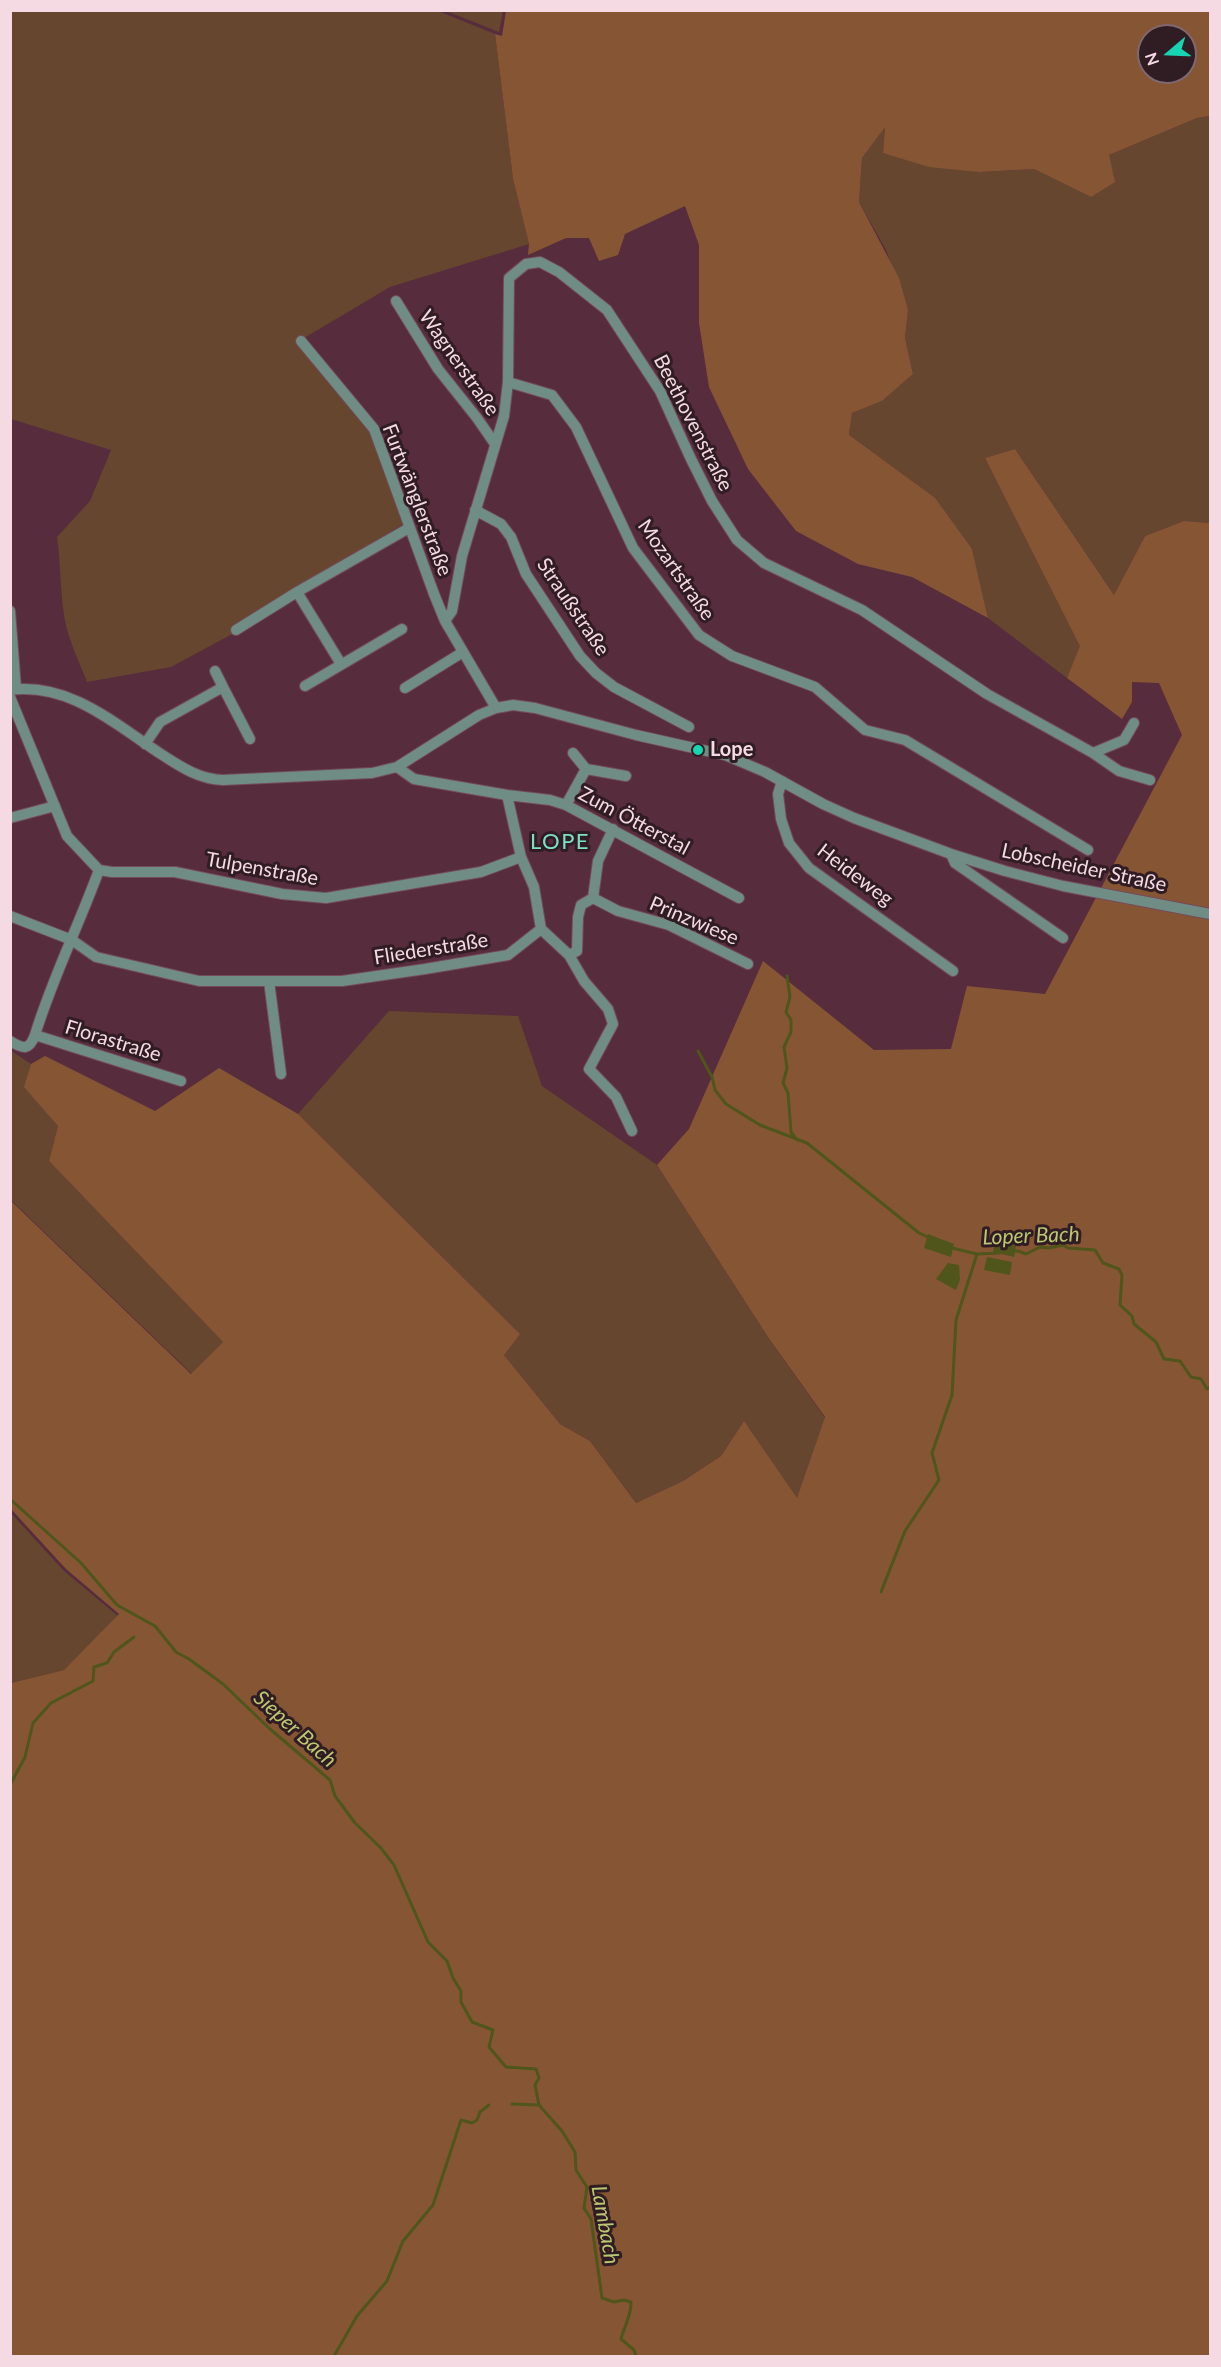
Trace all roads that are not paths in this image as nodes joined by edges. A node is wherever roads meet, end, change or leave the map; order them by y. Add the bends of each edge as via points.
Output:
1 (396, 301) dead end
2 (301, 341) dead end
3 (508, 382) junction
4 (495, 444) junction
5 (475, 510) junction
6 (409, 528) junction
7 (297, 591) junction
8 (10, 611) edge
9 (446, 621) junction
10 (402, 629) dead end
11 (236, 630) dead end
12 (463, 652) junction
13 (341, 664) junction
14 (215, 671) dead end
15 (305, 686) dead end
16 (224, 687) junction
17 (405, 688) dead end
18 (12, 692) edge
19 (496, 708) junction
20 (1134, 723) dead end
21 (689, 728) dead end
22 (250, 739) dead end
23 (145, 744) junction
24 (573, 753) dead end
25 (1093, 753) junction
26 (397, 766) junction
27 (586, 768) junction
28 (626, 776) dead end
29 (1150, 780) dead end
30 (782, 782) junction
31 (507, 795) junction
32 (566, 805) junction
33 (55, 806) junction
34 (10, 818) edge
35 (613, 829) junction
36 (1088, 850) dead end
37 (951, 854) junction
38 (521, 857) junction
39 (99, 870) junction
40 (593, 898) junction
41 (739, 898) dead end
42 (1210, 914) edge
43 (10, 916) edge
44 (541, 929) junction
45 (1063, 938) dead end
46 (72, 940) junction
47 (569, 955) junction
48 (748, 964) dead end
49 (953, 971) dead end
50 (269, 981) junction
51 (35, 1035) junction
52 (10, 1041) edge
53 (281, 1074) dead end
54 (181, 1081) dead end
55 (632, 1131) dead end

1 - 4 street, Wagnerstraße via 438,369
2 - 6 street, Furtwänglerstraße via 374,429
3 - 4 street, Beethovenstraße via 504,416
3 - 25 street, Beethovenstraße via 509,278 526,264 540,262 607,310 660,391 712,501 737,540 764,564 862,610 987,694
3 - 36 street, Mozartstraße via 552,395 576,428 633,548 699,635 732,656 815,687 866,730 905,740
4 - 5 street, Beethovenstraße
5 - 9 street, Beethovenstraße via 452,611
5 - 21 street, Straußstraße via 501,524 511,537 526,573 580,656 596,673
6 - 7 street
6 - 9 street, Furtwänglerstraße
7 - 11 street
7 - 13 street
8 - 18 street
9 - 12 street
10 - 13 street
12 - 17 street
12 - 19 street
13 - 15 street
14 - 16 street
16 - 22 street
16 - 23 street via 160,722
18 - 23 street, Lobscheider Straße via 30,689 71,697
18 - 33 street
19 - 26 street, Lobscheider Straße
19 - 30 street, Lobscheider Straße via 535,708 725,755
20 - 25 street via 1124,740
23 - 26 street, Lobscheider Straße via 208,779 372,773
24 - 27 street
25 - 29 street, Beethovenstraße via 1119,771
26 - 31 street via 414,779
27 - 28 street
27 - 32 street
30 - 37 street, Lobscheider Straße via 844,813
30 - 49 street, Heideweg via 778,794 789,843 809,868
31 - 32 street, Zum Ötterstal
31 - 38 street
32 - 35 street, Zum Ötterstal
33 - 34 street
33 - 39 street via 67,836
35 - 40 street via 598,861
35 - 41 street, Zum Ötterstal
37 - 42 street, Lobscheider Straße via 1056,884
37 - 45 street, Lobscheider Straße via 955,863
38 - 39 street, Tulpenstraße via 481,872 326,898 282,894 175,872
38 - 44 street via 534,887
39 - 46 street, Florastraße
40 - 47 street via 581,905 577,951
40 - 48 street, Prinzwiese via 618,911 669,925
43 - 46 street
44 - 47 street
44 - 50 street, Fliederstraße via 508,955 342,981
46 - 50 street, Fliederstraße via 96,957 199,981
46 - 51 street, Florastraße
47 - 55 street via 584,981 608,1009 613,1024 589,1069 616,1097
50 - 53 street
51 - 52 street, Florastraße via 27,1047
51 - 54 street, Florastraße

